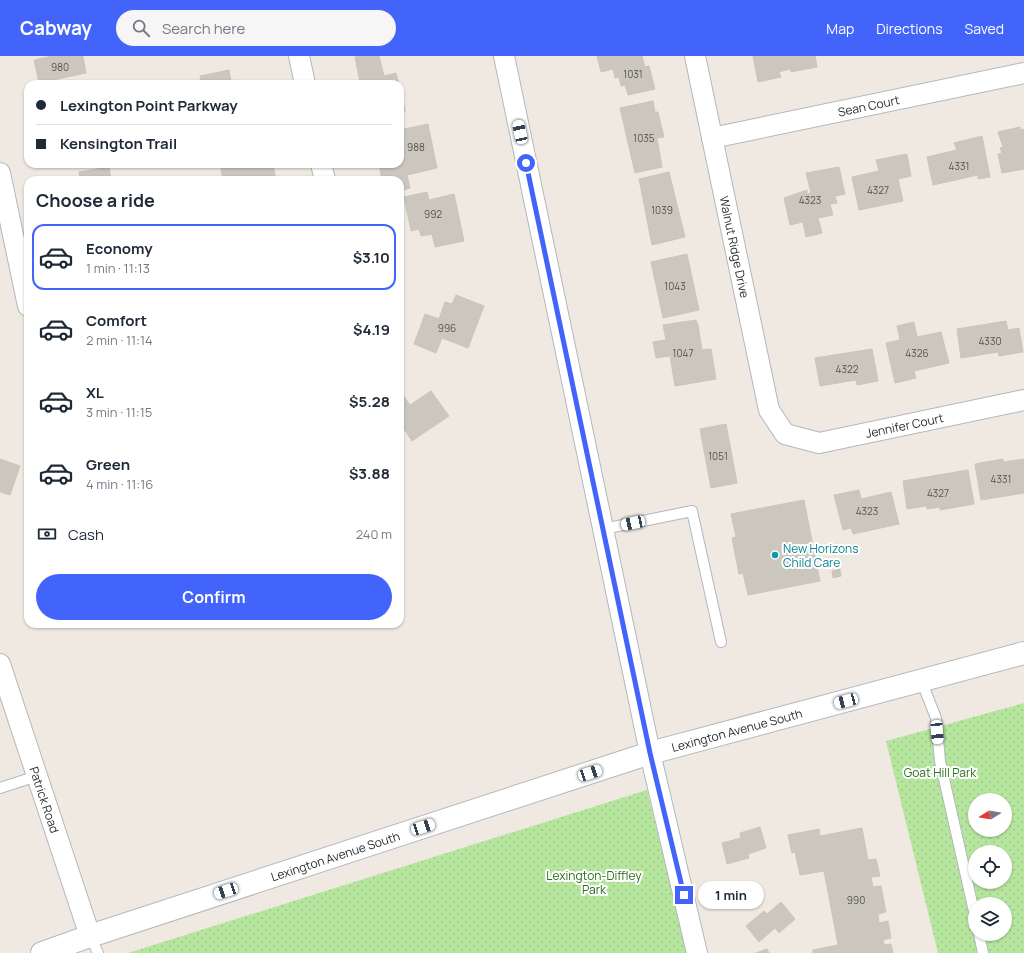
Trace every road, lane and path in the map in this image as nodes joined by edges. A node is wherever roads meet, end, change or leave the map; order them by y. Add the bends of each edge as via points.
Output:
1 (299, 56) edge
2 (504, 56) edge
3 (695, 56) edge
4 (1024, 73) edge
5 (304, 80) edge
6 (712, 138) junction
7 (0, 173) edge
8 (24, 287) edge
9 (1024, 400) edge
10 (785, 434) joint
11 (603, 529) junction
12 (720, 642) dead end
13 (1024, 653) edge
14 (1, 670) edge
15 (921, 680) junction
16 (650, 753) junction
17 (37, 776) junction
18 (0, 788) edge
19 (971, 897) edge
20 (980, 941) edge
21 (94, 944) edge
22 (42, 953) edge
23 (697, 953) edge
24 (983, 953) edge

1 - 5 street
2 - 11 street
3 - 6 street, Walnut Ridge Drive
4 - 6 street, Sean Court
6 - 10 street, Walnut Ridge Drive via 769,410
7 - 8 street
9 - 10 street, Jennifer Court via 819,443
11 - 12 lane via 692,511
11 - 16 street
13 - 15 street, Lexington Avenue South
14 - 17 street, Patrick Road
15 - 16 street, Lexington Avenue South
15 - 19 lane via 936,718 940,761
16 - 21 street, Lexington Avenue South
16 - 23 street
17 - 18 lane
17 - 21 street, Patrick Road
20 - 24 lane
21 - 22 street, Lexington Avenue South

